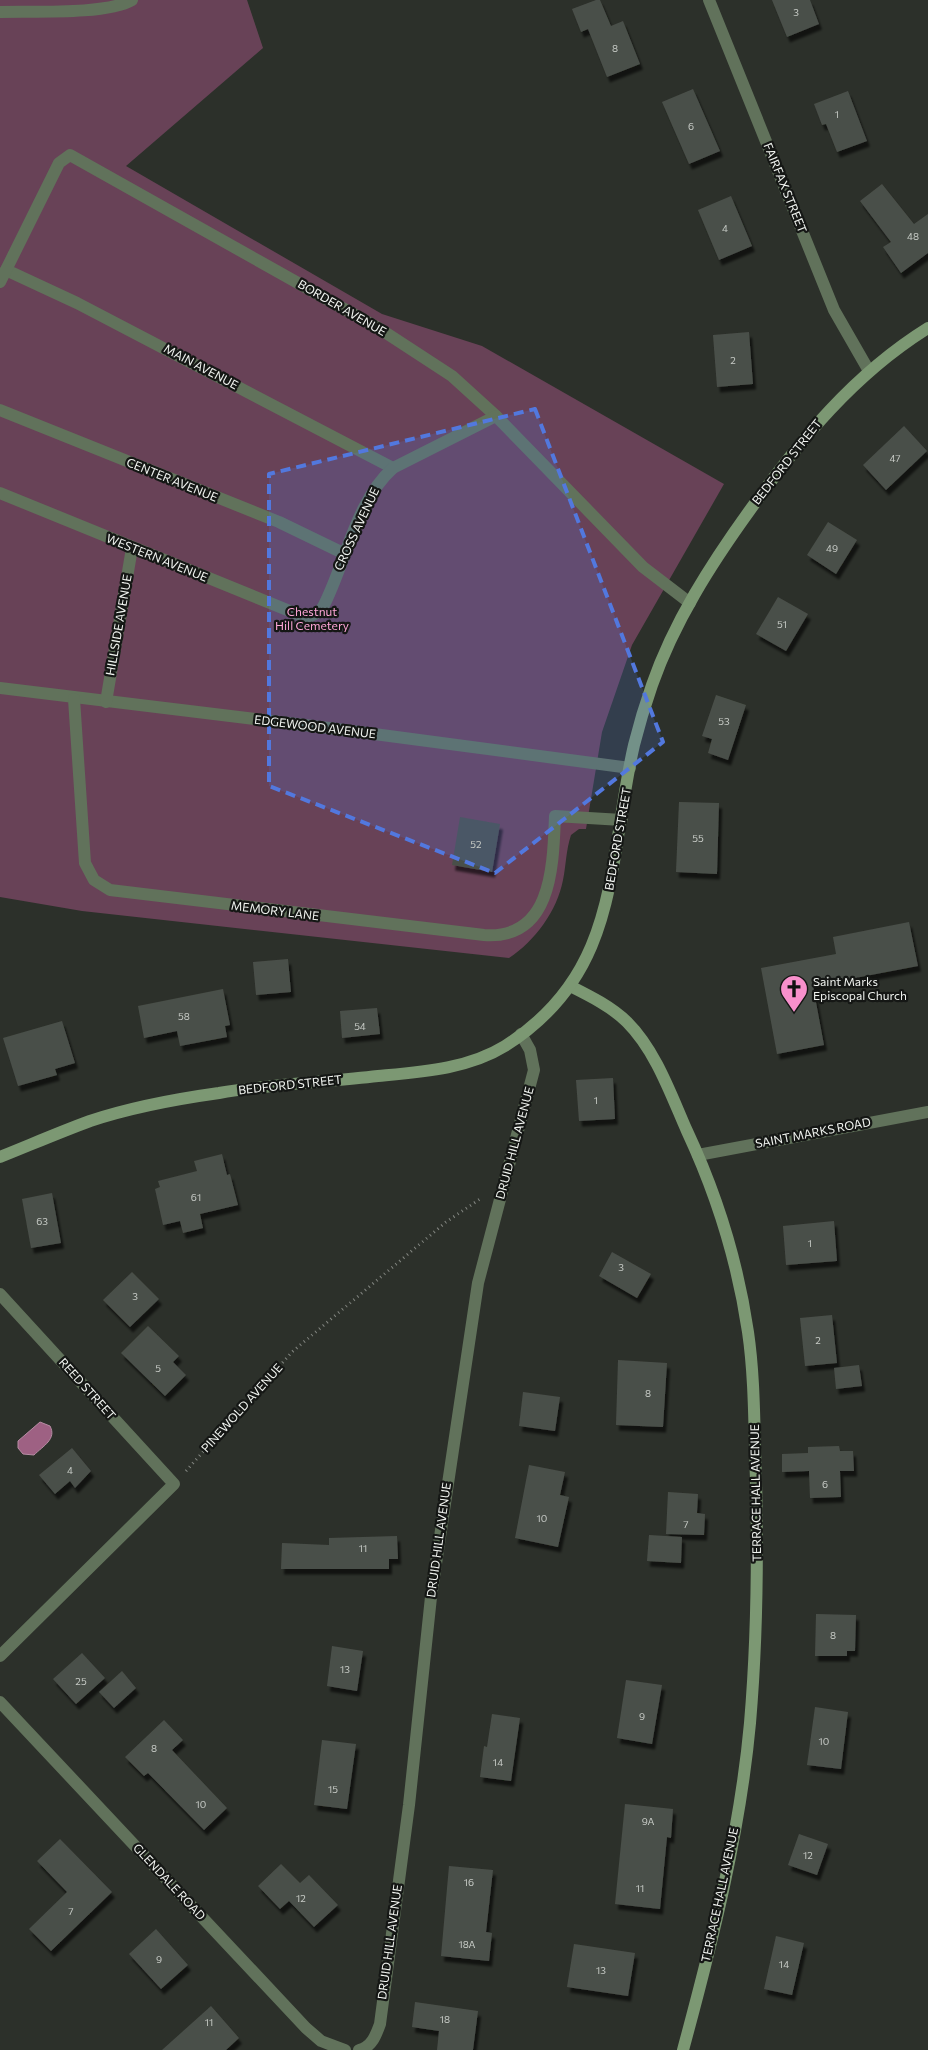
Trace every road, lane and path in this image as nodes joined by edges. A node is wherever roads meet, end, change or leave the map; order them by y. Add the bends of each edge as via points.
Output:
1 (132, 0) edge
2 (709, 0) edge
3 (0, 12) edge
4 (6, 270) junction
5 (0, 282) edge
6 (928, 328) edge
7 (869, 372) junction
8 (0, 410) edge
9 (496, 416) junction
10 (393, 468) junction
11 (0, 493) edge
12 (132, 548) junction
13 (343, 553) junction
14 (690, 602) junction
15 (314, 615) joint
16 (0, 688) edge
17 (74, 699) junction
18 (106, 702) junction
19 (630, 768) junction
20 (622, 820) junction
21 (570, 986) junction
22 (521, 1034) junction
23 (928, 1112) edge
24 (698, 1155) junction
25 (0, 1157) edge
26 (503, 1184) junction
27 (0, 1294) edge
28 (174, 1484) junction
29 (0, 1656) edge
30 (0, 1702) edge
31 (345, 2050) edge
32 (361, 2050) edge
33 (683, 2050) edge

1 - 3 street via 103,9
2 - 7 street, FAIRFAX STREET via 834,310
4 - 5 street, BORDER AVENUE
4 - 9 street, BORDER AVENUE via 59,163 70,155 380,329 452,376
4 - 10 street, MAIN AVENUE via 77,303
6 - 7 main road, BEDFORD STREET
7 - 14 main road, BEDFORD STREET via 837,401 790,455
8 - 13 street, CENTER AVENUE via 279,522
9 - 10 street, CROSS AVENUE
9 - 14 street, BORDER AVENUE via 643,567
10 - 13 street, CROSS AVENUE via 376,485
11 - 12 street, WESTERN AVENUE
12 - 15 street, WESTERN AVENUE via 302,616
12 - 18 street, HILLSIDE AVENUE
13 - 15 street, CROSS AVENUE via 323,607
14 - 19 main road, BEDFORD STREET via 669,642 652,686
16 - 17 street, EDGEWOOD AVENUE
17 - 18 street, EDGEWOOD AVENUE
17 - 20 street, MEMORY LANE via 85,863 94,880 110,890 506,935 528,923 541,904 551,868 555,816
18 - 19 street, EDGEWOOD AVENUE
19 - 20 main road, BEDFORD STREET
20 - 21 main road, BEDFORD STREET via 607,903 597,934
21 - 22 main road, BEDFORD STREET via 543,1018
21 - 24 main road, TERRACE HALL AVENUE via 623,1019 637,1034 660,1072
22 - 25 main road, BEDFORD STREET via 490,1054 438,1069 255,1087 155,1104 91,1121
22 - 26 street, DRUID HILL AVENUE via 530,1050 534,1070
23 - 24 street, SAINT MARKS ROAD
24 - 33 main road, TERRACE HALL AVENUE via 728,1241 748,1331 754,1407 758,1549 751,1705 739,1805 725,1883
26 - 28 path, PINEWOLD AVENUE via 446,1222 292,1352
26 - 32 street, DRUID HILL AVENUE via 478,1283 449,1469 380,2024 375,2037
27 - 28 street, REED STREET
28 - 29 street
30 - 31 street, GLENDALE ROAD via 306,2028 321,2041

